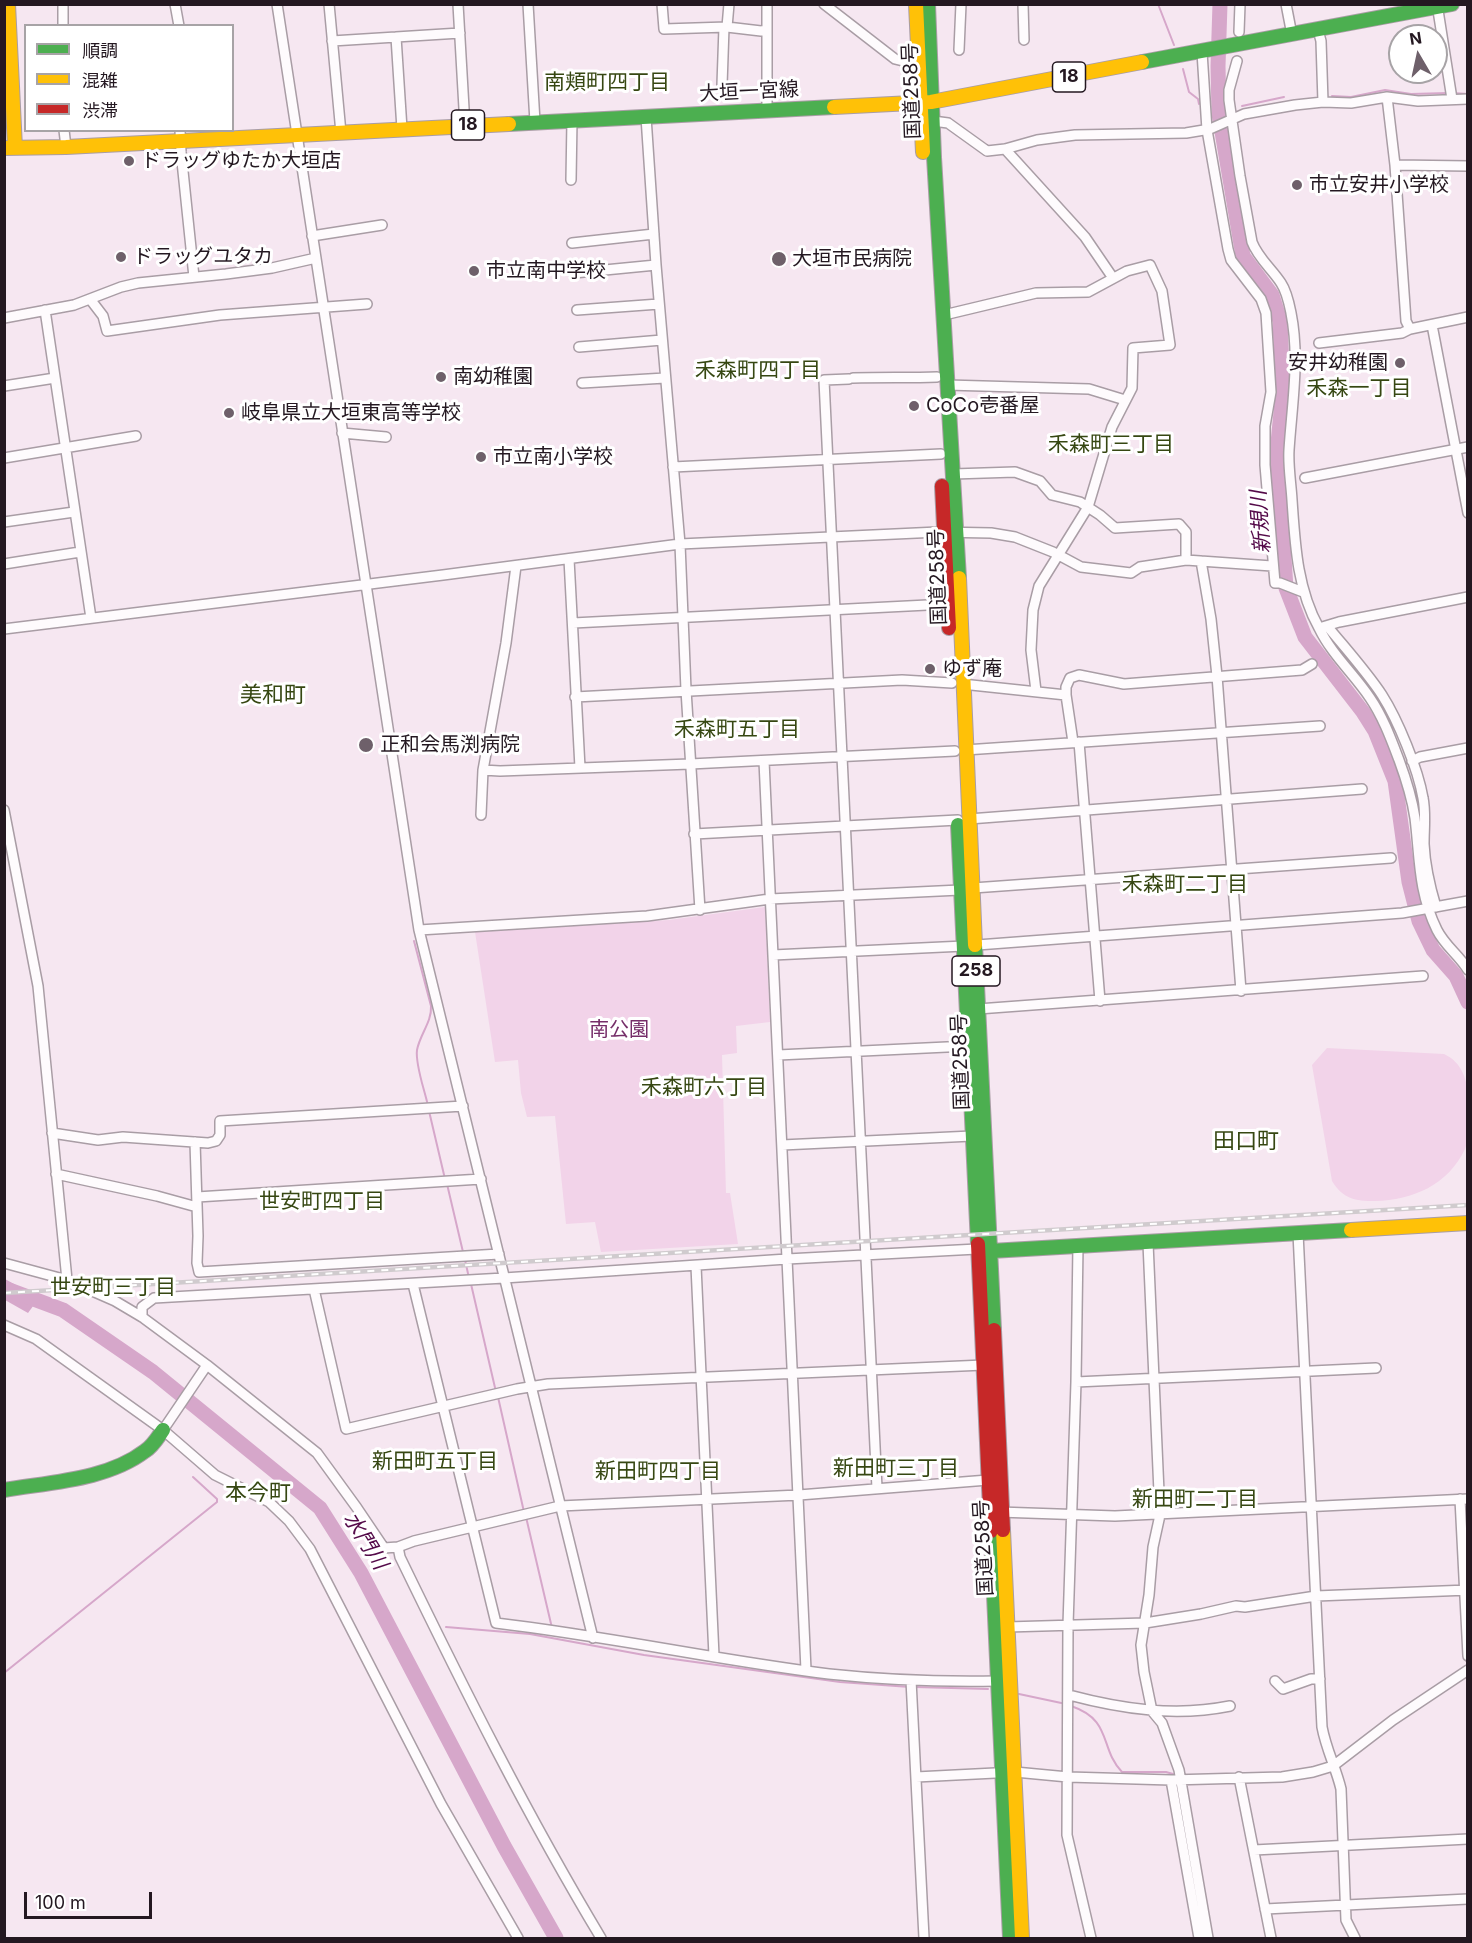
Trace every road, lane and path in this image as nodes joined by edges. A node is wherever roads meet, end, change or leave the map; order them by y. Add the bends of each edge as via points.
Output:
1 (8, 4) edge
2 (63, 4) edge
3 (175, 4) edge
4 (277, 4) edge
5 (329, 4) edge
6 (458, 4) edge
7 (528, 4) edge
8 (662, 4) edge
9 (729, 4) edge
10 (767, 4) edge
11 (916, 4) edge
12 (928, 4) edge
13 (961, 4) edge
14 (1023, 4) edge
15 (1240, 4) edge
16 (1286, 4) edge
17 (1452, 4) edge
18 (829, 6) edge
19 (1437, 6) edge
20 (63, 24) edge
21 (179, 24) edge
22 (725, 27) junction
23 (767, 30) junction
24 (1318, 30) junction
25 (1239, 32) dead end
26 (460, 33) junction
27 (1292, 35) junction
28 (396, 37) junction
29 (333, 40) junction
30 (1024, 40) dead end
31 (959, 50) dead end
32 (1204, 52) junction
33 (1237, 61) dead end
34 (918, 62) junction
35 (722, 85) dead end
36 (1452, 95) junction
37 (1387, 96) junction
38 (1467, 99) edge
39 (926, 102) junction
40 (1323, 102) junction
41 (767, 110) junction
42 (646, 117) junction
43 (572, 120) junction
44 (1230, 120) junction
45 (933, 121) junction
46 (535, 122) junction
47 (465, 126) junction
48 (402, 129) junction
49 (1209, 129) junction
50 (64, 132) edge
51 (341, 133) junction
52 (181, 135) edge
53 (297, 135) junction
54 (66, 147) junction
55 (10, 148) edge
56 (1005, 149) junction
57 (1395, 165) junction
58 (1467, 166) edge
59 (571, 180) dead end
60 (382, 225) dead end
61 (654, 234) junction
62 (312, 236) junction
63 (572, 243) dead end
64 (316, 258) junction
65 (656, 265) junction
66 (574, 273) dead end
67 (194, 277) junction
68 (1113, 278) junction
69 (90, 299) junction
70 (367, 304) dead end
71 (659, 304) junction
72 (323, 308) junction
73 (45, 310) junction
74 (577, 310) dead end
75 (944, 315) junction
76 (5, 316) edge
77 (1467, 317) edge
78 (1432, 325) junction
79 (1410, 329) junction
80 (662, 340) junction
81 (1318, 343) dead end
82 (579, 347) dead end
83 (55, 378) junction
84 (665, 378) junction
85 (942, 381) junction
86 (582, 383) dead end
87 (4, 386) edge
88 (1125, 400) junction
89 (342, 433) junction
90 (136, 436) dead end
91 (386, 437) dead end
92 (65, 447) junction
93 (1467, 447) edge
94 (1455, 450) junction
95 (940, 454) junction
96 (4, 458) edge
97 (828, 459) junction
98 (674, 467) junction
99 (952, 474) junction
100 (1305, 478) dead end
101 (1088, 507) junction
102 (74, 512) junction
103 (1467, 513) edge
104 (4, 522) edge
105 (950, 532) junction
106 (832, 537) junction
107 (680, 544) junction
108 (80, 552) junction
109 (1059, 555) junction
110 (569, 559) junction
111 (1186, 560) junction
112 (1201, 561) junction
113 (4, 564) edge
114 (516, 566) junction
115 (1272, 566) junction
116 (365, 584) junction
117 (1302, 592) junction
118 (1467, 597) edge
119 (947, 604) junction
120 (835, 609) junction
121 (683, 617) junction
122 (91, 618) junction
123 (573, 623) junction
124 (1323, 627) junction
125 (4, 629) edge
126 (1312, 664) dead end
127 (1217, 676) junction
128 (838, 684) junction
129 (957, 684) junction
130 (686, 690) junction
131 (1036, 691) junction
132 (1066, 695) junction
133 (575, 697) junction
134 (1320, 726) dead end
135 (1222, 732) junction
136 (1076, 742) junction
137 (1467, 748) edge
138 (960, 750) junction
139 (842, 756) junction
140 (764, 761) junction
141 (1412, 761) junction
142 (690, 764) junction
143 (580, 768) junction
144 (483, 770) junction
145 (1362, 789) dead end
146 (1227, 801) junction
147 (4, 810) edge
148 (1085, 811) junction
149 (481, 814) dead end
150 (963, 820) junction
151 (846, 826) junction
152 (768, 830) junction
153 (694, 834) junction
154 (1391, 858) dead end
155 (1232, 870) junction
156 (16, 872) junction
157 (4, 873) edge
158 (1090, 881) junction
159 (966, 889) junction
160 (849, 896) junction
161 (770, 899) junction
162 (1467, 901) edge
163 (1430, 908) junction
164 (700, 910) junction
165 (1235, 925) junction
166 (420, 930) junction
167 (1095, 936) junction
168 (969, 946) junction
169 (851, 952) junction
170 (773, 955) junction
171 (1467, 970) edge
172 (1423, 976) dead end
173 (1241, 991) junction
174 (1100, 1001) junction
175 (978, 1009) junction
176 (968, 1046) junction
177 (856, 1052) junction
178 (778, 1056) junction
179 (462, 1106) junction
180 (52, 1133) junction
181 (972, 1137) junction
182 (195, 1142) junction
183 (861, 1142) junction
184 (782, 1145) junction
185 (56, 1174) junction
186 (481, 1179) junction
187 (197, 1197) junction
188 (197, 1208) junction
189 (1467, 1223) edge
190 (1298, 1233) junction
191 (1148, 1243) junction
192 (1078, 1245) junction
193 (984, 1250) junction
194 (499, 1254) junction
195 (866, 1256) junction
196 (787, 1259) junction
197 (4, 1263) edge
198 (696, 1266) junction
199 (504, 1278) junction
200 (67, 1280) junction
201 (413, 1284) junction
202 (314, 1289) junction
203 (142, 1317) junction
204 (4, 1325) edge
205 (984, 1365) junction
206 (206, 1367) junction
207 (1376, 1368) dead end
208 (871, 1369) junction
209 (1306, 1370) junction
210 (793, 1373) junction
211 (701, 1377) junction
212 (1154, 1378) junction
213 (1076, 1382) junction
214 (531, 1386) junction
215 (442, 1407) junction
216 (166, 1426) junction
217 (988, 1480) junction
218 (877, 1488) junction
219 (4, 1490) edge
220 (799, 1495) junction
221 (707, 1498) junction
222 (1464, 1499) edge
223 (560, 1506) junction
224 (1311, 1508) junction
225 (996, 1512) junction
226 (1071, 1515) junction
227 (1160, 1515) junction
228 (472, 1528) junction
229 (398, 1547) junction
230 (1466, 1590) edge
231 (1316, 1596) junction
232 (1144, 1623) junction
233 (1068, 1625) junction
234 (1007, 1627) junction
235 (593, 1638) junction
236 (714, 1656) junction
237 (1467, 1656) edge
238 (806, 1670) junction
239 (1467, 1670) edge
240 (1320, 1679) junction
241 (911, 1680) junction
242 (997, 1681) junction
243 (1275, 1681) dead end
244 (1069, 1695) junction
245 (1230, 1706) dead end
246 (1152, 1711) junction
247 (1334, 1766) junction
248 (1008, 1772) junction
249 (916, 1777) junction
250 (1068, 1777) junction
251 (1239, 1778) junction
252 (1176, 1780) junction
253 (1467, 1839) edge
254 (1342, 1845) junction
255 (1254, 1850) junction
256 (1467, 1899) edge
257 (1345, 1905) junction
258 (1265, 1909) junction
259 (518, 1938) edge
260 (601, 1938) edge
261 (924, 1938) edge
262 (1010, 1938) edge
263 (1022, 1938) edge
264 (1091, 1938) edge
265 (1199, 1938) edge
266 (1208, 1938) edge
267 (1271, 1938) edge
268 (1355, 1938) edge

1 - 55 main road
2 - 20 street
3 - 21 street
4 - 53 street
5 - 29 street
6 - 26 street
7 - 46 street
8 - 22 street via 664,29
9 - 22 street
10 - 23 street
11 - 34 main road, 国道258号 / 258
12 - 39 main road, 国道258号 / 258
13 - 31 street
14 - 30 street
15 - 25 street
16 - 27 street
17 - 19 main road, 大垣一宮線 / 18
18 - 34 street via 895,59
19 - 24 main road, 大垣一宮線 / 18
19 - 36 street
22 - 23 street
22 - 35 street
23 - 41 street
24 - 27 main road, 大垣一宮線 / 18
24 - 40 street
26 - 28 street
26 - 47 street
27 - 32 main road, 大垣一宮線 / 18
28 - 29 street
28 - 48 street
29 - 51 street
32 - 39 main road, 大垣一宮線 / 18
32 - 49 street
33 - 44 street via 1229,90
34 - 39 main road, 国道258号 / 258
36 - 37 street via 1418,101
36 - 38 street
37 - 40 street via 1352,103
37 - 57 street
39 - 41 main road, 大垣一宮線 / 18
39 - 45 main road, 国道258号 / 258
39 - 85 main road, 国道258号 / 258
40 - 44 street via 1265,109
41 - 42 main road, 大垣一宮線 / 18
42 - 43 main road, 大垣一宮線 / 18
42 - 61 street
43 - 46 main road, 大垣一宮線 / 18
43 - 59 street
44 - 49 street
44 - 117 street via 1252,242 1281,283 1292,316 1295,395 1289,452
45 - 56 street via 948,123 987,151
45 - 75 main road, 国道258号 / 258
46 - 47 main road, 大垣一宮線 / 18
47 - 48 main road, 大垣一宮線 / 18
48 - 51 main road, 大垣一宮線 / 18
49 - 56 street via 1170,134 1076,135
49 - 115 street via 1231,260 1261,299 1266,313 1271,392 1265,426 1265,465
50 - 54 street
51 - 53 main road, 大垣一宮線 / 18
52 - 53 main road, 大垣一宮線 / 18
52 - 54 main road, 大垣一宮線 / 18
52 - 67 street
53 - 62 street
54 - 55 main road, 大垣一宮線 / 18
56 - 68 street via 1085,237
57 - 58 street
57 - 79 street via 1406,321
60 - 62 street
61 - 63 street
61 - 65 street
62 - 64 street
64 - 67 street
64 - 72 street
65 - 66 street
65 - 71 street
67 - 69 street via 138,283
68 - 75 street via 1088,292 1036,293
68 - 88 street via 1150,265 1162,291 1170,345 1133,348 1132,387
69 - 72 street via 103,316 106,331 220,315
69 - 73 street
70 - 72 street
71 - 74 street
71 - 80 street
72 - 89 street
73 - 76 street
73 - 83 street
75 - 85 main road, 国道258号 / 258
77 - 78 street
78 - 79 street
78 - 94 street
79 - 81 street
80 - 82 street
80 - 84 street
83 - 87 street
83 - 92 street
84 - 86 street
84 - 98 street
85 - 88 street via 1089,389
85 - 95 main road, 国道258号 / 258
85 - 97 street via 889,377 824,380
85 - 99 main road, 国道258号 / 258
88 - 101 street via 1112,428
89 - 91 street
89 - 116 street
90 - 92 street
92 - 96 street
92 - 102 street
93 - 94 street
94 - 100 street
94 - 103 street
95 - 97 street
95 - 105 main road, 国道258号 / 258
97 - 98 street
97 - 106 street
98 - 107 street
99 - 101 street via 1015,472 1040,481 1052,495
99 - 105 main road, 国道258号 / 258
101 - 109 street
101 - 111 street via 1115,528 1179,524 1185,532
102 - 104 street
102 - 108 street
105 - 106 street
105 - 109 street via 1009,536
105 - 119 main road, 国道258号 / 258
105 - 129 main road, 国道258号 / 258
106 - 107 street
106 - 120 street
107 - 110 street
107 - 121 street
108 - 113 street
108 - 122 street
109 - 111 street via 1081,567 1131,573 1140,567
109 - 131 street via 1040,586 1033,610 1031,650
110 - 114 street
110 - 123 street
111 - 112 street
112 - 115 street
112 - 127 street
114 - 116 street
114 - 144 street
115 - 117 street via 1275,583
116 - 122 street
116 - 166 street
117 - 124 street via 1311,615
118 - 124 street
119 - 120 street
119 - 129 main road, 国道258号 / 258
120 - 121 street
120 - 128 street
121 - 123 street
121 - 130 street
122 - 125 street
123 - 133 street
124 - 141 street via 1381,694
124 - 163 street via 1325,642 1378,710 1395,750 1410,791 1422,886
126 - 127 street via 1302,670
127 - 132 street via 1124,684 1079,675 1070,678
127 - 135 street
128 - 129 street via 902,680
128 - 130 street
128 - 139 street
129 - 131 street
129 - 138 main road, 国道258号 / 258
130 - 133 street
130 - 142 street
131 - 132 street
132 - 136 street
133 - 143 street
134 - 135 street
135 - 136 street
135 - 146 street
136 - 138 street
136 - 148 street
137 - 141 street
138 - 139 street
138 - 150 main road, 国道258号 / 258
139 - 140 street
139 - 151 street
140 - 142 street
140 - 152 street
141 - 163 street via 1426,813 1424,845
142 - 143 street
142 - 153 street
143 - 144 street
144 - 149 street
145 - 146 street
146 - 148 street
146 - 155 street
147 - 156 street
148 - 150 street
148 - 158 street
150 - 151 street
150 - 159 main road, 国道258号 / 258
151 - 152 street
151 - 160 street
152 - 153 street
152 - 161 street
153 - 164 street
154 - 155 street
155 - 158 street
155 - 165 street
156 - 157 street
156 - 180 street via 38,986
158 - 159 street
158 - 167 street
159 - 160 street
159 - 168 main road, 国道258号 / 258
160 - 161 street
160 - 169 street
161 - 164 street
161 - 170 street
162 - 163 street
163 - 165 street
163 - 171 street via 1446,946
164 - 166 street
165 - 167 street
165 - 173 street
166 - 179 street
167 - 168 street
167 - 174 street
168 - 169 street
168 - 175 main road, 国道258号 / 258
168 - 176 main road, 国道258号 / 258
169 - 170 street
169 - 177 street
170 - 178 street
172 - 173 street
173 - 174 street
174 - 175 street
175 - 193 main road, 国道258号 / 258
176 - 177 street
176 - 181 main road, 国道258号 / 258
177 - 178 street
177 - 183 street
178 - 184 street
179 - 182 street via 220,1121 216,1141
179 - 186 street
180 - 182 street via 98,1140 123,1137
180 - 185 street
181 - 183 street
181 - 193 main road, 国道258号 / 258
182 - 187 street
183 - 184 street
183 - 195 street
184 - 196 street
185 - 188 street
185 - 200 street
186 - 187 street
186 - 194 street
187 - 188 street
188 - 194 street via 199,1272
189 - 190 main road
190 - 191 main road
190 - 209 street
191 - 192 main road
191 - 212 street
192 - 193 main road
192 - 213 street
193 - 195 street
193 - 205 main road, 国道258号 / 258
193 - 225 main road, 国道258号 / 258
194 - 199 street
195 - 196 street
195 - 208 street
196 - 198 street
196 - 210 street
197 - 200 street
198 - 199 street
198 - 211 street
199 - 201 street
199 - 214 street
200 - 203 street
201 - 202 street
201 - 215 street
202 - 203 street via 154,1298 142,1307
202 - 215 street via 346,1429
203 - 206 street
204 - 216 street via 36,1339
205 - 208 street
205 - 217 main road, 国道258号 / 258
206 - 216 street
206 - 229 street via 317,1453 384,1548
207 - 209 street
208 - 210 street
208 - 218 street
209 - 212 street
209 - 224 street
210 - 211 street
210 - 220 street
211 - 214 street
211 - 221 street
212 - 213 street
212 - 227 street
213 - 226 street
214 - 215 street
214 - 223 street
215 - 228 street
216 - 219 main road via 148,1449 128,1463 110,1470
216 - 259 street via 215,1475 269,1502 310,1549 441,1804
217 - 218 street
217 - 225 main road, 国道258号 / 258
218 - 220 street
220 - 221 street
220 - 238 street
221 - 223 street
221 - 236 street
222 - 224 street
222 - 230 street
223 - 228 street
223 - 235 street
224 - 227 street
224 - 231 street
225 - 226 street
225 - 234 main road, 国道258号 / 258
225 - 242 main road, 国道258号 / 258
226 - 227 street
226 - 233 street
227 - 232 street
228 - 229 street
228 - 235 street via 496,1623
229 - 260 street via 501,1761
230 - 231 street
230 - 237 street
231 - 232 street
231 - 240 street
232 - 233 street
232 - 246 street via 1141,1645
233 - 234 street
233 - 244 street
234 - 248 main road, 国道258号 / 258
235 - 236 street
236 - 238 street
238 - 241 street
239 - 247 street
240 - 243 street via 1283,1689
240 - 247 street via 1325,1746
241 - 242 street
241 - 249 street
242 - 248 main road, 国道258号 / 258
244 - 246 street
244 - 250 street
245 - 246 street via 1182,1713
246 - 252 street via 1170,1742
247 - 251 street via 1282,1777
247 - 254 street via 1341,1790
248 - 249 street
248 - 250 street
248 - 262 main road, 国道258号 / 258
248 - 263 main road, 国道258号 / 258
249 - 261 street
250 - 252 street
250 - 264 street via 1067,1835
251 - 252 street
251 - 255 street
252 - 265 street
252 - 266 street
253 - 254 street
254 - 255 street
254 - 257 street
255 - 258 street
256 - 257 street
257 - 258 street
257 - 268 street via 1346,1920
258 - 267 street

